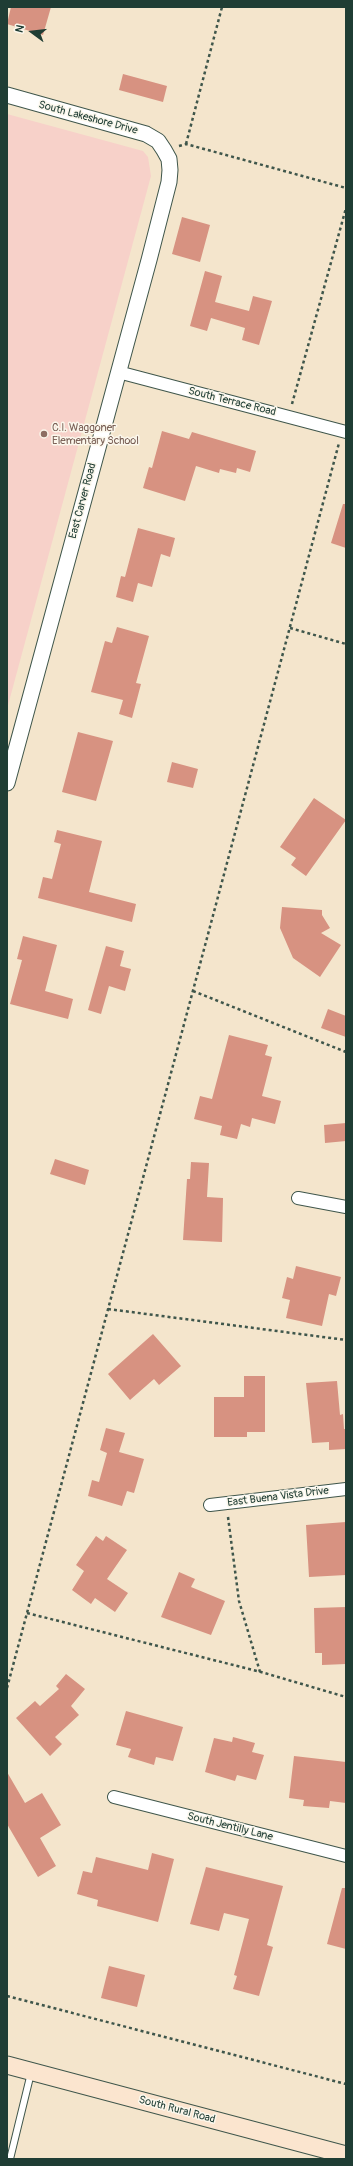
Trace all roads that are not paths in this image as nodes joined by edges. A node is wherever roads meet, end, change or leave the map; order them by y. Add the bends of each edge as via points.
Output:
1 (7, 95) edge
2 (164, 150) joint
3 (118, 372) junction
4 (344, 431) edge
5 (7, 783) edge
6 (298, 1198) dead end
7 (346, 1207) edge
8 (346, 1489) edge
9 (210, 1505) dead end
10 (114, 1797) dead end
11 (346, 1856) edge
12 (7, 2065) edge
13 (31, 2072) junction
14 (346, 2155) edge
15 (10, 2159) edge

1 - 2 street, South Lakeshore Drive via 137,130 158,141
2 - 3 street, East Carver Road via 169,159 169,182
3 - 4 street, South Terrace Road
3 - 5 street, East Carver Road
6 - 7 street
8 - 9 street, East Buena Vista Drive
10 - 11 street, South Jentilly Lane
12 - 13 main road, South Rural Road
13 - 14 main road, South Rural Road
13 - 15 lane

